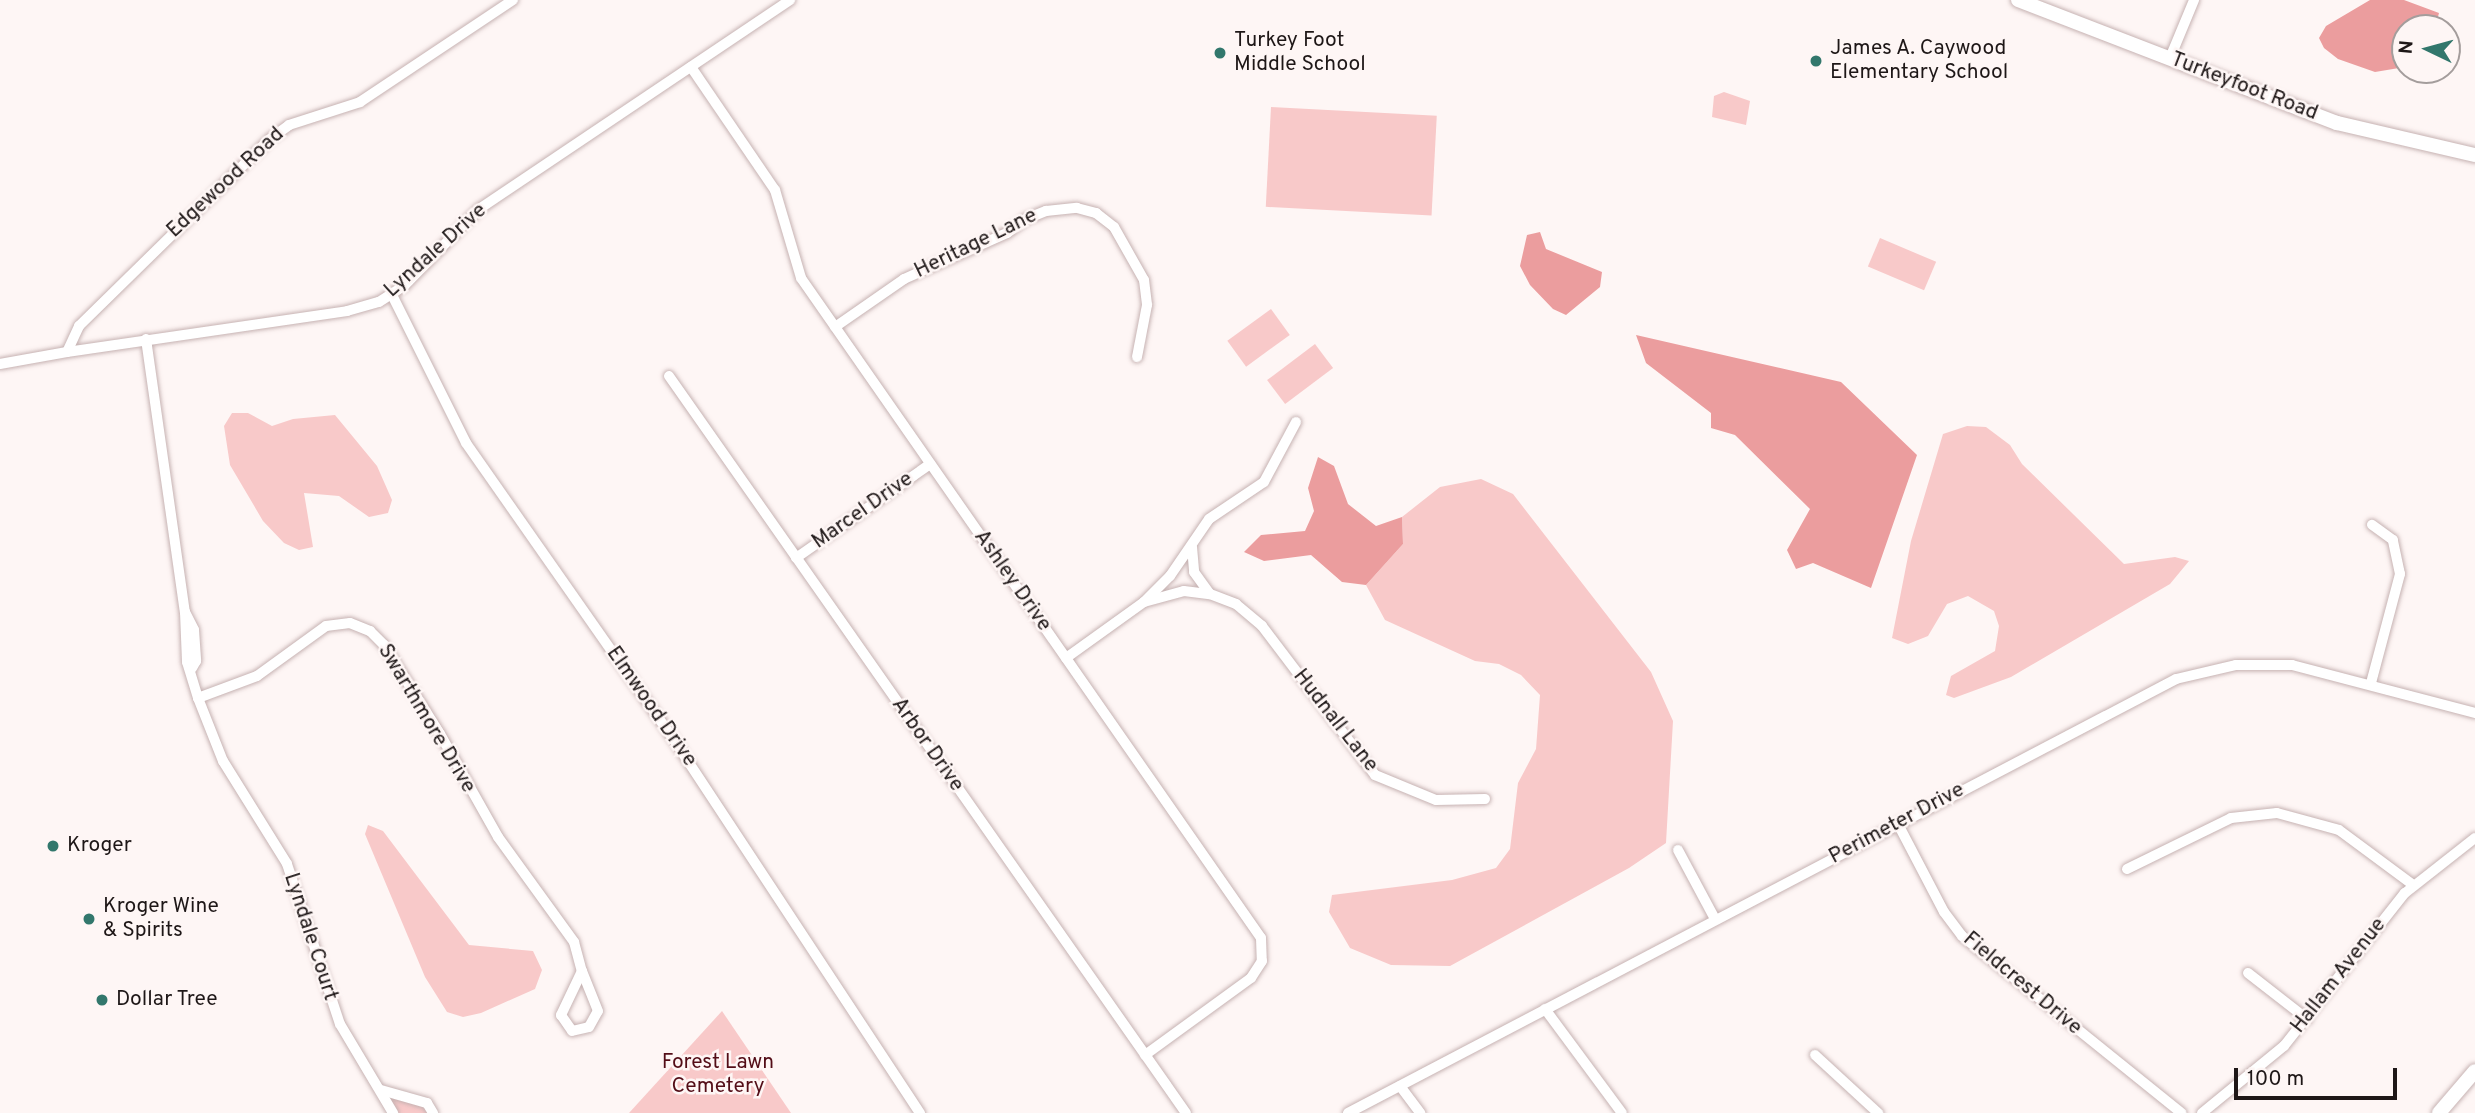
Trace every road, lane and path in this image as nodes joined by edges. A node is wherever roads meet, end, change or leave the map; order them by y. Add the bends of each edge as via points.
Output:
1 (513, 0) edge
2 (790, 0) edge
3 (2018, 0) edge
4 (2194, 0) edge
5 (2170, 58) junction
6 (691, 66) junction
7 (2475, 155) edge
8 (392, 295) junction
9 (835, 327) junction
10 (146, 339) junction
11 (67, 352) junction
12 (1137, 357) dead end
13 (0, 364) edge
14 (669, 376) dead end
15 (1296, 422) dead end
16 (930, 464) junction
17 (2372, 525) dead end
18 (1192, 546) junction
19 (796, 558) junction
20 (1210, 594) junction
21 (1144, 602) junction
22 (1066, 658) junction
23 (2371, 683) junction
24 (198, 698) junction
25 (2475, 713) edge
26 (1485, 799) dead end
27 (1898, 824) junction
28 (2475, 838) edge
29 (1678, 850) dead end
30 (2127, 869) dead end
31 (2413, 885) junction
32 (1716, 919) junction
33 (582, 971) junction
34 (2248, 973) dead end
35 (1545, 1009) junction
36 (2307, 1019) junction
37 (1145, 1055) junction
38 (1815, 1055) dead end
39 (2475, 1071) edge
40 (1400, 1086) junction
41 (381, 1090) junction
42 (393, 1113) edge
43 (433, 1113) edge
44 (920, 1113) edge
45 (1186, 1113) edge
46 (1348, 1113) edge
47 (1420, 1113) edge
48 (1622, 1113) edge
49 (1878, 1113) edge
50 (2181, 1113) edge
51 (2202, 1113) edge
52 (2439, 1113) edge

1 - 11 street, Edgewood Road via 360,102 289,125 270,139 79,326
2 - 6 street, Lyndale Drive
3 - 5 main road, Turkeyfoot Road
4 - 5 street
5 - 7 main road, Turkeyfoot Road via 2337,123
6 - 8 street, Lyndale Drive via 463,221
6 - 9 street, Ashley Drive via 775,190 786,215 796,268
8 - 10 street, Lyndale Drive via 347,311
8 - 44 street, Elmwood Drive via 466,443 674,740
9 - 12 street, Heritage Lane via 904,279 1007,233 1026,219 1077,208 1096,213 1114,227 1144,280 1147,305
9 - 16 street, Ashley Drive
10 - 11 street, Lyndale Drive
10 - 24 street, Lyndale Court via 185,612 186,651
11 - 13 street
14 - 19 street, Arbor Drive
15 - 18 street, Hudnall Lane via 1264,482 1215,513
16 - 19 street, Marcel Drive
16 - 22 street, Ashley Drive
17 - 23 street via 2393,540 2400,574
18 - 20 street via 1194,572
18 - 21 street, Hudnall Lane
19 - 37 street, Arbor Drive
20 - 21 street, Hudnall Lane via 1184,591
20 - 26 street, Hudnall Lane via 1236,604 1262,626 1375,775 1436,800
21 - 22 street, Hudnall Lane
22 - 37 street, Ashley Drive via 1264,945 1262,961 1251,978
23 - 25 street, Perimeter Drive
23 - 27 street, Perimeter Drive via 2272,664 2236,664 2188,675
24 - 33 street, Swarthmore Drive via 257,676 326,626 350,623 370,631 384,645 440,734 498,836 564,926
24 - 41 street, Lyndale Court via 223,761 287,864 309,921 329,998 354,1051
27 - 32 street, Perimeter Drive
27 - 50 street, Fieldcrest Drive via 1944,912 1962,936
28 - 31 street, Hallam Avenue
29 - 32 street
30 - 31 street via 2231,818 2277,813 2340,830
31 - 36 street, Hallam Avenue
32 - 35 street, Perimeter Drive
33 - 33 street, Swarthmore Drive via 561,1015 572,1031 590,1027 598,1011
34 - 36 street
35 - 40 street, Perimeter Drive
35 - 48 street
36 - 51 street, Hallam Avenue via 2284,1046
37 - 45 street, Arbor Drive
38 - 49 street
39 - 52 main road
40 - 46 street, Perimeter Drive
40 - 47 street
41 - 42 street, Lyndale Court
41 - 43 street via 427,1103

